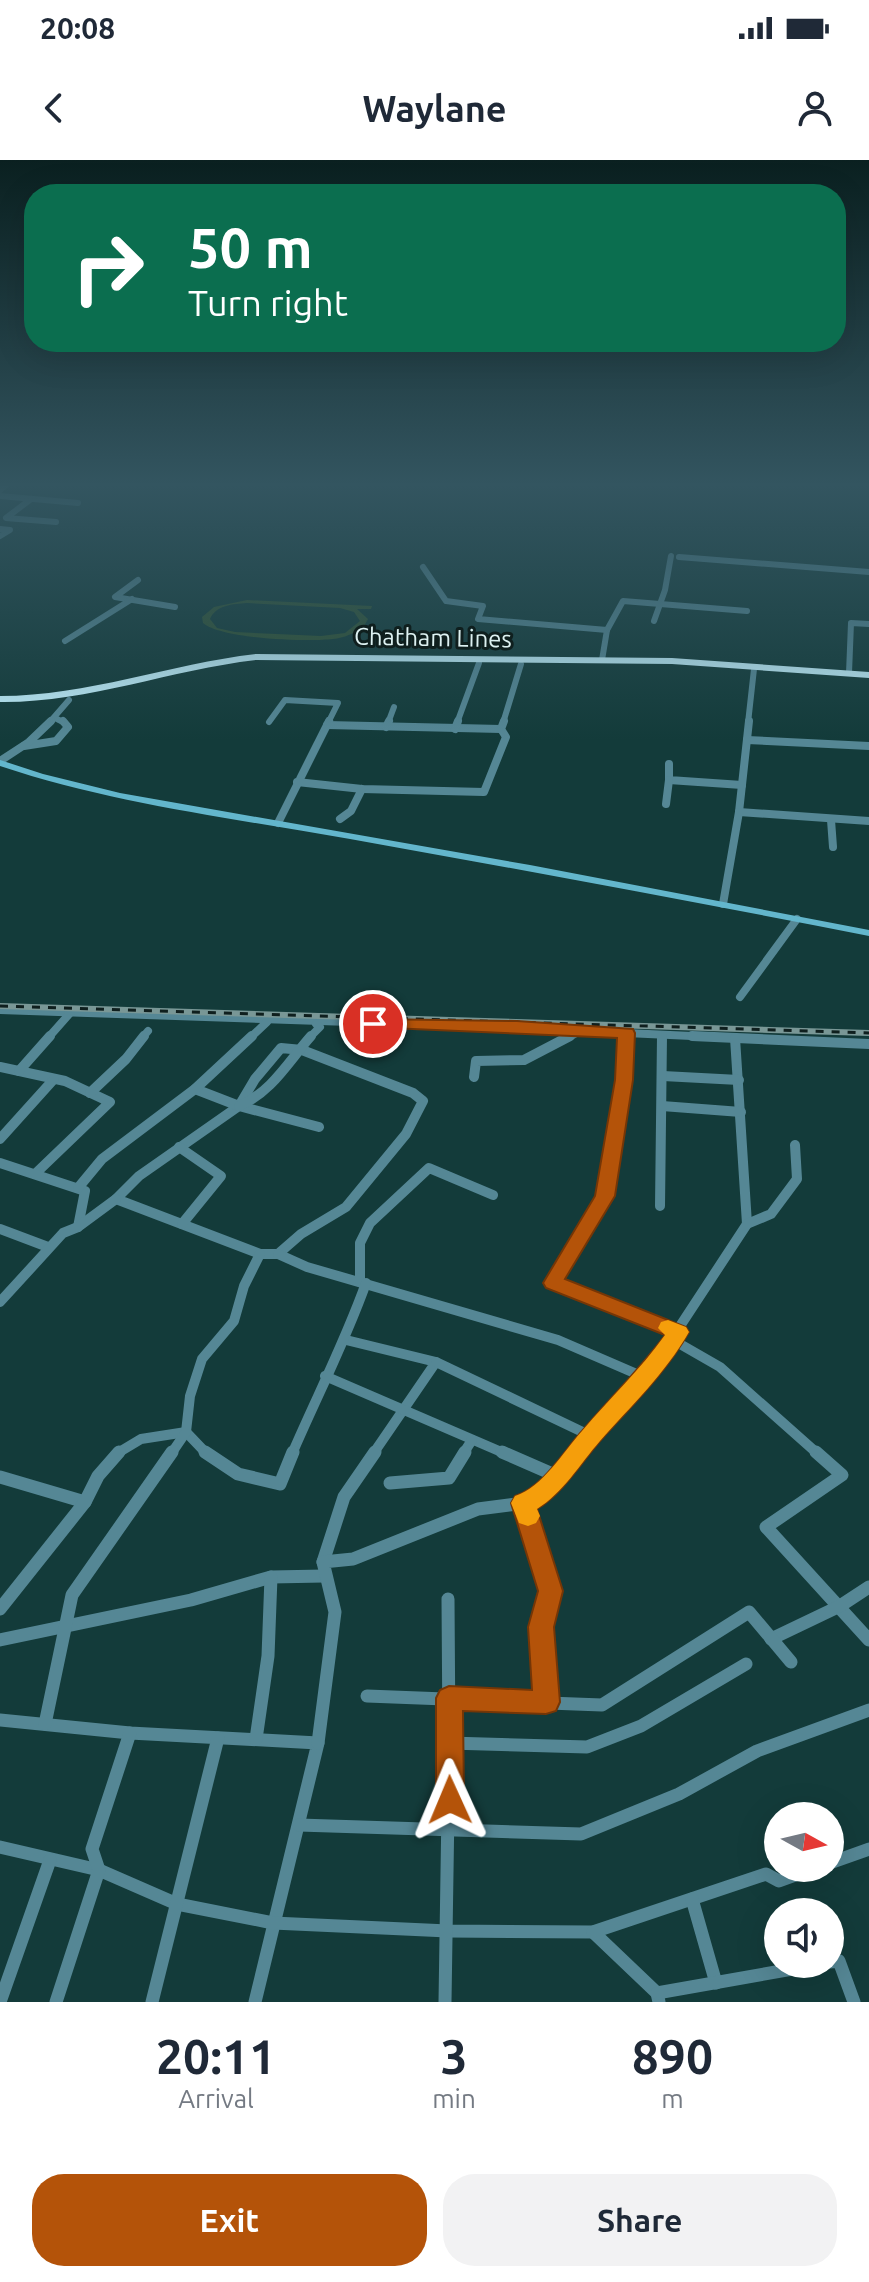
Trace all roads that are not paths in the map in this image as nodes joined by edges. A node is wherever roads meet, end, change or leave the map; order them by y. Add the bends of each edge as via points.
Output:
1 (424, 568) edge
2 (671, 568) edge
3 (820, 568) edge
4 (869, 572) edge
5 (138, 580) dead end
6 (132, 599) junction
7 (660, 602) junction
8 (175, 607) dead end
9 (747, 611) dead end
10 (654, 621) dead end
11 (869, 624) edge
12 (607, 630) junction
13 (65, 641) dead end
14 (602, 660) junction
15 (549, 662) junction
16 (479, 663) junction
17 (521, 664) junction
18 (754, 669) junction
19 (849, 673) junction
20 (869, 676) edge
21 (69, 700) junction
22 (0, 701) edge
23 (394, 707) dead end
24 (55, 718) junction
25 (269, 722) dead end
26 (327, 725) junction
27 (386, 727) junction
28 (455, 729) junction
29 (501, 729) junction
30 (747, 740) junction
31 (24, 746) junction
32 (869, 746) edge
33 (0, 762) edge
34 (669, 764) dead end
35 (669, 780) junction
36 (297, 782) junction
37 (742, 785) junction
38 (362, 789) junction
39 (666, 804) dead end
40 (739, 812) junction
41 (340, 819) dead end
42 (831, 820) junction
43 (869, 821) edge
44 (278, 823) junction
45 (833, 847) dead end
46 (723, 904) junction
47 (797, 919) junction
48 (869, 933) edge
49 (740, 997) dead end
50 (0, 1010) edge
51 (71, 1012) junction
52 (268, 1021) junction
53 (315, 1023) junction
54 (582, 1030) junction
55 (148, 1031) dead end
56 (626, 1033) junction
57 (662, 1036) junction
58 (735, 1038) junction
59 (869, 1044) edge
60 (302, 1050) junction
61 (0, 1067) edge
62 (19, 1071) junction
63 (663, 1076) junction
64 (474, 1077) dead end
65 (54, 1079) junction
66 (739, 1080) junction
67 (195, 1089) junction
68 (90, 1093) junction
69 (239, 1106) junction
70 (662, 1106) junction
71 (741, 1112) junction
72 (319, 1127) dead end
73 (0, 1139) edge
74 (795, 1145) dead end
75 (179, 1147) junction
76 (0, 1163) edge
77 (35, 1174) junction
78 (78, 1188) junction
79 (493, 1195) dead end
80 (116, 1199) junction
81 (660, 1206) dead end
82 (182, 1224) junction
83 (747, 1224) junction
84 (78, 1227) junction
85 (0, 1229) edge
86 (48, 1247) junction
87 (260, 1254) junction
88 (278, 1254) junction
89 (363, 1283) junction
90 (2, 1297) edge
91 (676, 1336) junction
92 (346, 1340) junction
93 (436, 1362) junction
94 (325, 1376) junction
95 (646, 1378) junction
96 (405, 1411) junction
97 (186, 1432) junction
98 (591, 1436) junction
99 (472, 1440) junction
100 (557, 1476) junction
101 (0, 1477) edge
102 (390, 1483) dead end
103 (85, 1502) junction
104 (523, 1503) junction
105 (323, 1569) junction
106 (271, 1577) junction
107 (869, 1587) edge
108 (448, 1599) dead end
109 (840, 1606) junction
110 (0, 1609) edge
111 (67, 1625) junction
112 (771, 1639) junction
113 (0, 1640) edge
114 (869, 1640) edge
115 (791, 1662) dead end
116 (746, 1664) dead end
117 (367, 1696) dead end
118 (449, 1698) junction
119 (546, 1702) junction
120 (869, 1710) edge
121 (0, 1720) edge
122 (45, 1724) junction
123 (130, 1733) junction
124 (218, 1738) junction
125 (256, 1739) junction
126 (318, 1743) junction
127 (449, 1743) junction
128 (299, 1825) junction
129 (450, 1828) junction
130 (0, 1847) edge
131 (869, 1849) edge
132 (844, 1858) edge
133 (50, 1860) junction
134 (99, 1870) junction
135 (764, 1875) edge
136 (692, 1899) junction
137 (177, 1904) junction
138 (273, 1923) junction
139 (448, 1931) junction
140 (593, 1932) junction
141 (764, 1974) edge
142 (844, 1975) edge
143 (716, 1983) junction
144 (658, 1998) edge
145 (0, 2002) edge
146 (56, 2002) edge
147 (152, 2002) edge
148 (255, 2002) edge
149 (445, 2002) edge
150 (854, 2002) edge

1 - 12 street via 446,601 483,606 478,619
2 - 7 street
3 - 4 street
5 - 6 street via 115,597
6 - 8 street
6 - 13 street
7 - 9 street
7 - 10 street
7 - 12 street via 623,601
11 - 19 street via 851,623
12 - 14 street
14 - 15 highway, Chatham Lines
14 - 19 highway, Chatham Lines
15 - 17 highway, Chatham Lines
15 - 18 highway, Chatham Lines
15 - 22 highway, Chatham Lines via 244,658 53,699
16 - 17 highway, Chatham Lines
16 - 21 highway, Chatham Lines via 246,661
16 - 28 street
17 - 29 street
18 - 20 highway, Chatham Lines
18 - 30 street
19 - 20 highway, Chatham Lines
21 - 22 highway, Chatham Lines
21 - 24 street
23 - 27 street
24 - 31 street
24 - 31 street via 68,727 63,735 47,746
25 - 26 street via 285,700 338,703
26 - 27 street
26 - 36 street
27 - 28 street
28 - 29 street
29 - 38 street via 506,737 484,792
30 - 32 street
30 - 37 street
31 - 33 street
33 - 44 street via 44,779
34 - 35 street
35 - 37 street
35 - 39 street
36 - 38 street
36 - 44 street
37 - 40 street
38 - 41 street via 351,811
40 - 42 street
40 - 46 street
42 - 43 street
42 - 45 street
44 - 46 street
46 - 47 street
47 - 48 street
47 - 49 street
50 - 51 street
51 - 52 street
51 - 62 street
52 - 53 street
52 - 67 street
53 - 54 street
53 - 60 street via 320,1027
54 - 56 street
54 - 64 street via 524,1060 476,1061
55 - 68 street
56 - 57 street
56 - 91 street via 624,1080 605,1196 553,1283
57 - 58 street
57 - 63 street
58 - 59 street
58 - 66 street
60 - 69 street via 254,1102
60 - 69 street via 281,1048
60 - 88 street via 423,1101 406,1134 346,1207
61 - 62 street
62 - 65 street
63 - 66 street
63 - 70 street
65 - 68 street
65 - 73 street
66 - 71 street
67 - 69 street
67 - 78 street via 102,1159
68 - 77 street via 110,1102
69 - 72 street
69 - 75 street
70 - 71 street
70 - 81 street
71 - 83 street
74 - 83 street via 797,1179 771,1214
75 - 80 street
75 - 82 street via 221,1176
76 - 77 street
77 - 78 street
78 - 84 street via 85,1191
79 - 89 street via 429,1168 370,1223 360,1243
80 - 82 street
80 - 84 street
82 - 87 street
83 - 91 street
84 - 86 street
85 - 86 street
86 - 90 street
87 - 88 street
87 - 97 street via 234,1321 202,1359
88 - 89 street
89 - 92 street
89 - 95 street via 558,1340
91 - 95 street
91 - 109 street via 720,1367 842,1475 766,1527
92 - 93 street
92 - 94 street
93 - 96 street
93 - 98 street
94 - 96 street
94 - 97 street via 280,1484 248,1477 209,1459
95 - 98 street
96 - 99 street
96 - 105 street via 344,1497
97 - 103 street via 141,1439 117,1453
97 - 111 street via 72,1595
98 - 100 street
99 - 100 street
99 - 102 street via 449,1478
100 - 104 street via 532,1502
101 - 103 street
103 - 110 street
104 - 105 street via 478,1509
104 - 119 street via 550,1591 541,1627
105 - 106 street
105 - 126 street via 335,1612
106 - 111 street via 191,1600
106 - 125 street via 268,1656
107 - 109 street
108 - 118 street
109 - 112 street
109 - 114 street
111 - 113 street
111 - 122 street
112 - 115 street
112 - 119 street via 749,1612 610,1703
116 - 127 street via 641,1726 587,1747
117 - 118 street
118 - 119 street
118 - 127 street
120 - 129 street via 757,1751 679,1794 581,1834
121 - 122 street
122 - 123 street
123 - 124 street
123 - 134 street via 92,1849
124 - 125 street
124 - 137 street
125 - 126 street
126 - 128 street
127 - 129 street
128 - 129 street
128 - 138 street
129 - 139 street
130 - 133 street
131 - 132 street
133 - 134 street
133 - 145 street
134 - 137 street
134 - 146 street
135 - 136 street
136 - 140 street
136 - 143 street
137 - 138 street
137 - 147 street
138 - 139 street
138 - 148 street
139 - 140 street
139 - 149 street
140 - 144 street
141 - 143 street
142 - 150 street
143 - 144 street

